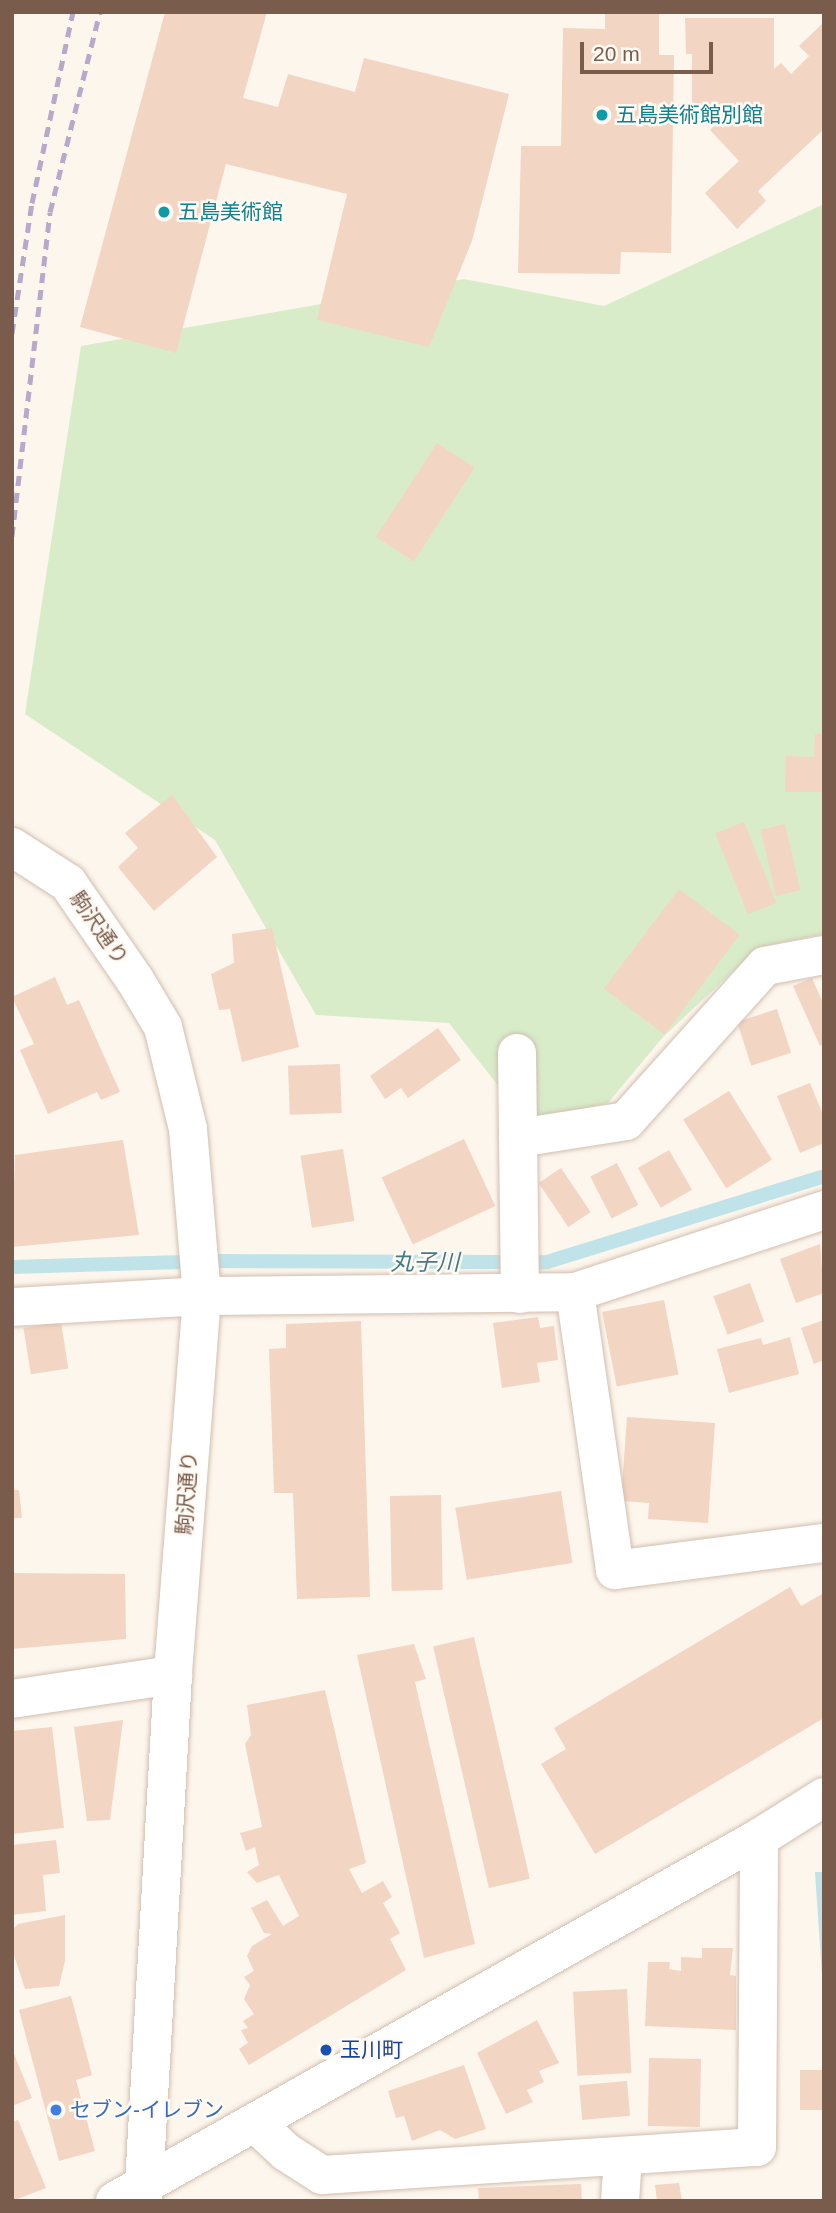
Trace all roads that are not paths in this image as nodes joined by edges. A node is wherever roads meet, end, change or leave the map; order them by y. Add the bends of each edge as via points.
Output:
1 (12, 847) edge
2 (824, 955) edge
3 (517, 1054) dead end
4 (518, 1138) junction
5 (824, 1210) edge
6 (575, 1292) junction
7 (520, 1294) junction
8 (202, 1296) junction
9 (12, 1307) edge
10 (824, 1543) edge
11 (173, 1675) junction
12 (12, 1699) edge
13 (824, 1797) edge
14 (759, 1838) junction
15 (256, 2124) junction
16 (623, 2157) junction
17 (133, 2195) edge
18 (620, 2201) edge

1 - 8 street, 駒沢通り via 68,883 163,1027 188,1129
2 - 4 street via 765,966 626,1121
3 - 4 street
4 - 7 street
5 - 6 street
6 - 7 street
6 - 10 street via 615,1570
7 - 8 street
8 - 9 street
8 - 11 street, 駒沢通り
11 - 12 street
11 - 17 street, 駒沢通り
13 - 14 street
14 - 15 street
14 - 16 street via 757,2147
15 - 16 street via 286,2152 322,2175
15 - 17 street
16 - 18 street

